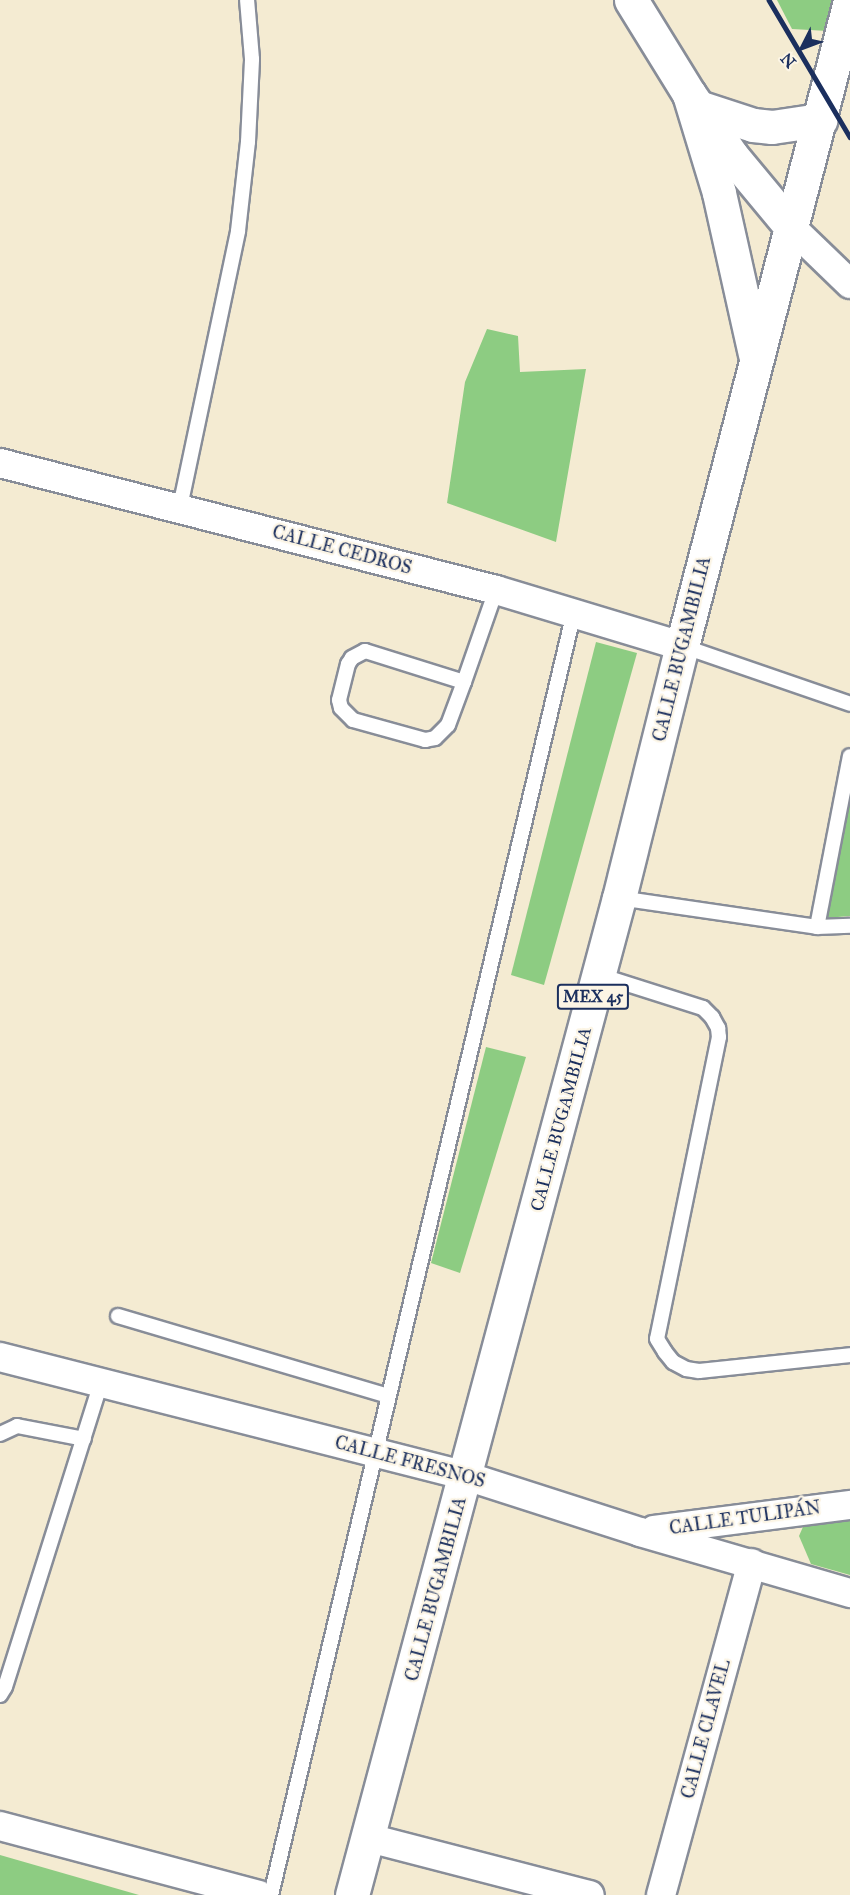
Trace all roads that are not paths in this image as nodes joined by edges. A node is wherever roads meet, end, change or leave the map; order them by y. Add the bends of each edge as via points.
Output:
1 (247, 0) edge
2 (631, 0) edge
3 (850, 5) edge
4 (694, 100) junction
5 (823, 109) junction
6 (791, 227) junction
7 (850, 284) edge
8 (757, 360) junction
9 (0, 463) edge
10 (180, 507) junction
11 (496, 590) junction
12 (574, 612) junction
13 (682, 646) junction
14 (464, 682) junction
15 (850, 704) edge
16 (850, 756) edge
17 (620, 898) junction
18 (850, 926) edge
19 (817, 927) junction
20 (599, 975) junction
21 (118, 1316) dead end
22 (850, 1355) edge
23 (0, 1357) edge
24 (101, 1383) junction
25 (387, 1396) junction
26 (0, 1434) edge
27 (84, 1439) junction
28 (374, 1452) junction
29 (466, 1476) junction
30 (850, 1504) edge
31 (640, 1532) junction
32 (752, 1563) junction
33 (850, 1593) edge
34 (0, 1695) edge
35 (0, 1826) edge
36 (369, 1838) junction
37 (259, 1895) edge
38 (271, 1895) edge
39 (352, 1895) edge
40 (590, 1895) edge
41 (661, 1895) edge

1 - 10 lane via 252,59 238,231
2 - 4 main road
3 - 5 main road, MEX 45
4 - 5 main road via 732,120 772,128
4 - 6 main road via 732,156
4 - 8 main road
5 - 6 main road, CALLE BUGAMBILIA / MEX 45
6 - 7 street
6 - 8 main road, CALLE BUGAMBILIA / MEX 45
8 - 13 main road, CALLE BUGAMBILIA / MEX 45
9 - 10 street, CALLE CEDROS
10 - 11 street, CALLE CEDROS
11 - 12 street, CALLE CEDROS
11 - 14 lane
12 - 13 street, CALLE CEDROS
12 - 25 lane
13 - 15 lane
13 - 17 main road, CALLE BUGAMBILIA / MEX 45
14 - 14 lane via 448,724 435,738 425,740 353,720 339,700 348,664 364,651
16 - 19 lane
17 - 19 lane
17 - 20 main road, CALLE BUGAMBILIA / MEX 45
18 - 19 lane
20 - 22 lane via 703,1008 718,1028 657,1339 665,1352 672,1362 699,1371
20 - 29 main road, CALLE BUGAMBILIA / MEX 45
21 - 25 lane
23 - 24 street, CALLE FRESNOS
24 - 27 lane
24 - 28 street, CALLE FRESNOS
25 - 28 lane
26 - 27 lane via 16,1426
27 - 34 lane
28 - 29 street, CALLE FRESNOS
28 - 38 lane
29 - 31 street, CALLE FRESNOS
29 - 36 main road, CALLE BUGAMBILIA / MEX 45
30 - 31 street, CALLE TULIPÁN
31 - 32 street, CALLE FRESNOS
32 - 33 street, CALLE FRESNOS
32 - 41 street, CALLE CLAVEL
35 - 37 street
36 - 39 main road, CALLE BUGAMBILIA / MEX 45
36 - 40 street

